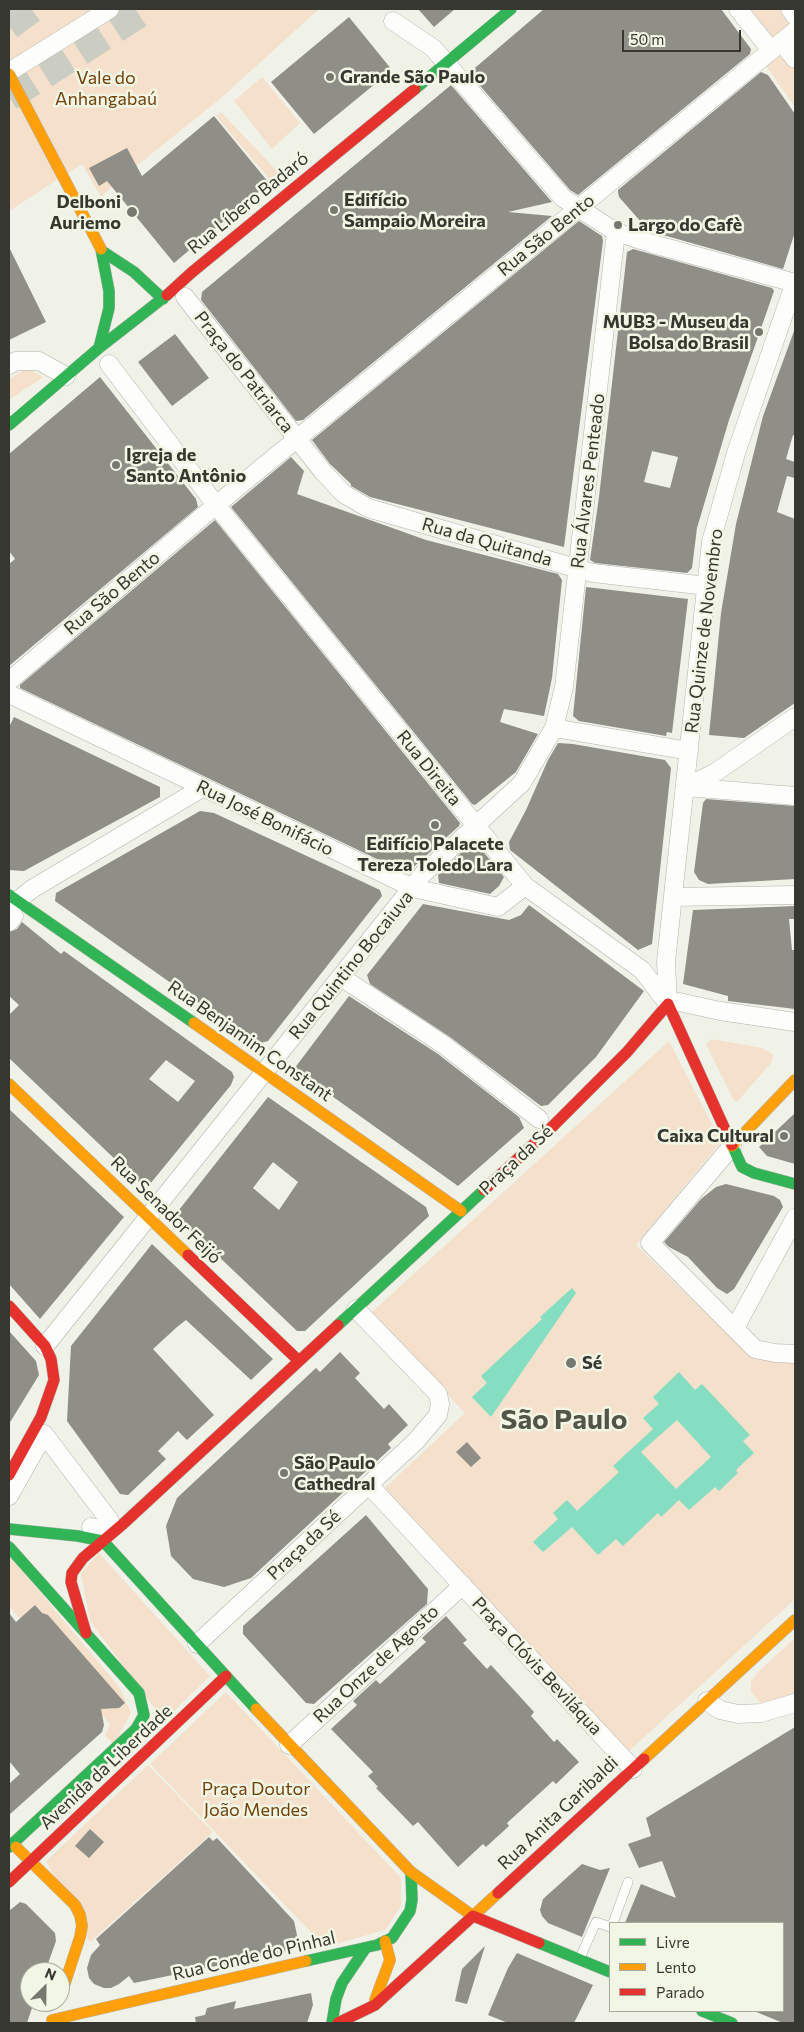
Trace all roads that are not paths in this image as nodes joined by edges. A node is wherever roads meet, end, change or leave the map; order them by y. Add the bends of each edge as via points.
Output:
1 (110, 9) edge
2 (511, 9) edge
3 (738, 9) edge
4 (790, 9) edge
5 (795, 16) edge
6 (393, 21) dead end
7 (795, 31) edge
8 (776, 46) junction
9 (795, 59) edge
10 (446, 63) junction
11 (9, 73) edge
12 (579, 208) junction
13 (616, 232) junction
14 (102, 250) junction
15 (795, 283) edge
16 (184, 297) dead end
17 (162, 299) junction
18 (789, 321) edge
19 (99, 348) junction
20 (110, 364) dead end
21 (9, 365) edge
22 (66, 376) junction
23 (9, 425) edge
24 (296, 438) junction
25 (216, 505) junction
26 (578, 568) junction
27 (707, 586) junction
28 (9, 681) edge
29 (9, 694) edge
30 (795, 718) edge
31 (554, 728) junction
32 (689, 751) junction
33 (686, 787) junction
34 (202, 788) junction
35 (795, 796) edge
36 (476, 826) junction
37 (524, 886) junction
38 (413, 888) junction
39 (795, 895) edge
40 (673, 897) junction
41 (11, 903) edge
42 (9, 922) edge
43 (341, 977) junction
44 (668, 1004) junction
45 (795, 1022) edge
46 (265, 1072) junction
47 (795, 1080) edge
48 (9, 1084) edge
49 (539, 1118) dead end
50 (732, 1146) junction
51 (795, 1184) edge
52 (461, 1211) junction
53 (149, 1217) junction
54 (795, 1218) edge
55 (9, 1306) edge
56 (356, 1309) junction
57 (735, 1328) junction
58 (45, 1346) junction
59 (795, 1354) edge
60 (299, 1361) junction
61 (41, 1417) junction
62 (9, 1474) edge
63 (369, 1484) junction
64 (9, 1496) edge
65 (9, 1517) edge
66 (123, 1524) junction
67 (12, 1539) edge
68 (103, 1541) junction
69 (463, 1585) junction
70 (795, 1620) edge
71 (86, 1633) junction
72 (197, 1644) junction
73 (226, 1676) junction
74 (707, 1701) junction
75 (795, 1703) edge
76 (290, 1745) junction
77 (632, 1769) junction
78 (11, 1845) edge
79 (31, 1861) junction
80 (411, 1872) junction
81 (9, 1882) edge
82 (628, 1882) dead end
83 (422, 1893) joint
84 (473, 1916) junction
85 (613, 1922) edge
86 (609, 1927) edge
87 (384, 1948) junction
88 (365, 1949) junction
89 (579, 1960) junction
90 (70, 1966) edge
91 (609, 1972) edge
92 (70, 1977) edge
93 (75, 1988) dead end
94 (375, 2005) junction
95 (704, 2012) edge
96 (52, 2022) edge
97 (332, 2023) edge
98 (338, 2023) edge
99 (732, 2023) edge

1 - 11 street
2 - 10 main road, Rua Líbero Badaró
3 - 8 street
4 - 5 street
6 - 10 street via 433,48
7 - 8 street, Rua São Bento
8 - 9 street
8 - 12 street, Rua São Bento
10 - 12 street via 563,198
10 - 17 main road, Rua Líbero Badaró
11 - 14 main road, bridge
12 - 13 street
12 - 24 street, Rua São Bento
13 - 15 street
13 - 26 street, Rua Álvares Penteado
14 - 17 main road via 134,272
14 - 19 main road via 109,308
15 - 18 street, Rua Quinze de Novembro
16 - 24 street, Praça do Patriarca
17 - 19 main road, Rua Líbero Badaró
18 - 27 street, Rua Quinze de Novembro via 736,453 711,542
19 - 22 main road, Rua Líbero Badaró
20 - 25 street
21 - 22 street via 16,361 39,361
22 - 23 main road, Rua Líbero Badaró
24 - 25 street, Praça do Patriarca
24 - 26 street, Rua da Quitanda via 344,494 368,508
25 - 28 street, Rua São Bento
25 - 36 street, Rua Direita
26 - 27 street, Rua da Quitanda via 593,573
26 - 31 street, Rua Álvares Penteado via 564,687
27 - 32 street, Rua Quinze de Novembro
29 - 34 street, Rua José Bonifácio
30 - 33 street via 716,772
31 - 32 street
31 - 36 street, Rua Álvares Penteado via 522,783
32 - 33 street, Rua Quinze de Novembro
33 - 35 street
33 - 40 street, Rua Quinze de Novembro
34 - 38 street, Rua José Bonifácio
34 - 41 street
36 - 37 street, Rua Direita
36 - 38 street, Rua Quintino Bocaiuva via 422,875
37 - 38 street, Rua José Bonifácio via 498,907
37 - 44 street, Rua Direita via 642,970
38 - 43 street, Rua Quintino Bocaiuva
39 - 40 street
40 - 44 street, Rua Quinze de Novembro via 666,961
41 - 42 street via 14,916
41 - 46 main road, Rua Benjamim Constant
43 - 46 street, Rua Quintino Bocaiuva
43 - 49 street via 444,1045
44 - 45 street via 679,1002
44 - 50 main road
44 - 52 main road, Praça da Sé via 620,1059
46 - 52 main road, Rua Benjamim Constant
46 - 53 street, Rua Quintino Bocaiuva
47 - 50 main road
48 - 53 main road, Rua Senador Feijó
50 - 51 main road via 746,1170
50 - 57 street via 650,1243
52 - 56 main road, Praça da Sé
53 - 58 street, Rua Quintino Bocaiuva
53 - 60 main road, Rua Senador Feijó
54 - 57 street
55 - 58 main road
56 - 60 main road, Praça da Sé
56 - 63 street, Praça da Sé via 438,1394 440,1404 438,1415 416,1441
57 - 59 street via 755,1348
58 - 61 main road via 54,1380
60 - 66 main road, Praça da Sé
61 - 62 main road
61 - 66 street
63 - 69 street, Praça Clóvis Beviláqua
63 - 72 street, Praça da Sé
64 - 65 street via 44,1434 110,1521 100,1529
66 - 68 main road, Praça da Sé
67 - 68 main road via 78,1536
67 - 71 main road
68 - 71 main road, Praça da Sé via 83,1558 72,1573 71,1582
68 - 72 main road
69 - 76 street, Rua Onze de Agosto
69 - 77 street, Praça Clóvis Beviláqua
70 - 74 main road, Rua Anita Garibaldi
71 - 78 main road, Avenida da Liberdade via 139,1692 144,1715 136,1729
72 - 73 main road
73 - 76 main road
73 - 79 main road, Avenida da Liberdade
74 - 75 street via 720,1710 738,1714
74 - 77 main road, Rua Anita Garibaldi
76 - 80 main road
77 - 84 main road, Rua Anita Garibaldi
78 - 79 main road
79 - 81 main road, Avenida da Liberdade
79 - 90 main road via 75,1905 80,1915 80,1937
80 - 84 main road
80 - 87 main road, Rua Conde do Pinhal via 410,1910
82 - 85 lane
83 - 83 street via 456,1918 391,1977 396,1961 395,1948 419,1914
84 - 89 main road
84 - 94 main road, Rua Anita Garibaldi
86 - 89 lane via 596,1922
87 - 88 main road, Rua Conde do Pinhal
87 - 94 main road via 388,1947 390,1960 376,1994
88 - 96 main road, Rua Conde do Pinhal via 90,2007
88 - 97 main road via 342,1983
89 - 91 main road
92 - 93 main road
94 - 98 main road, Rua Anita Garibaldi
95 - 99 main road

